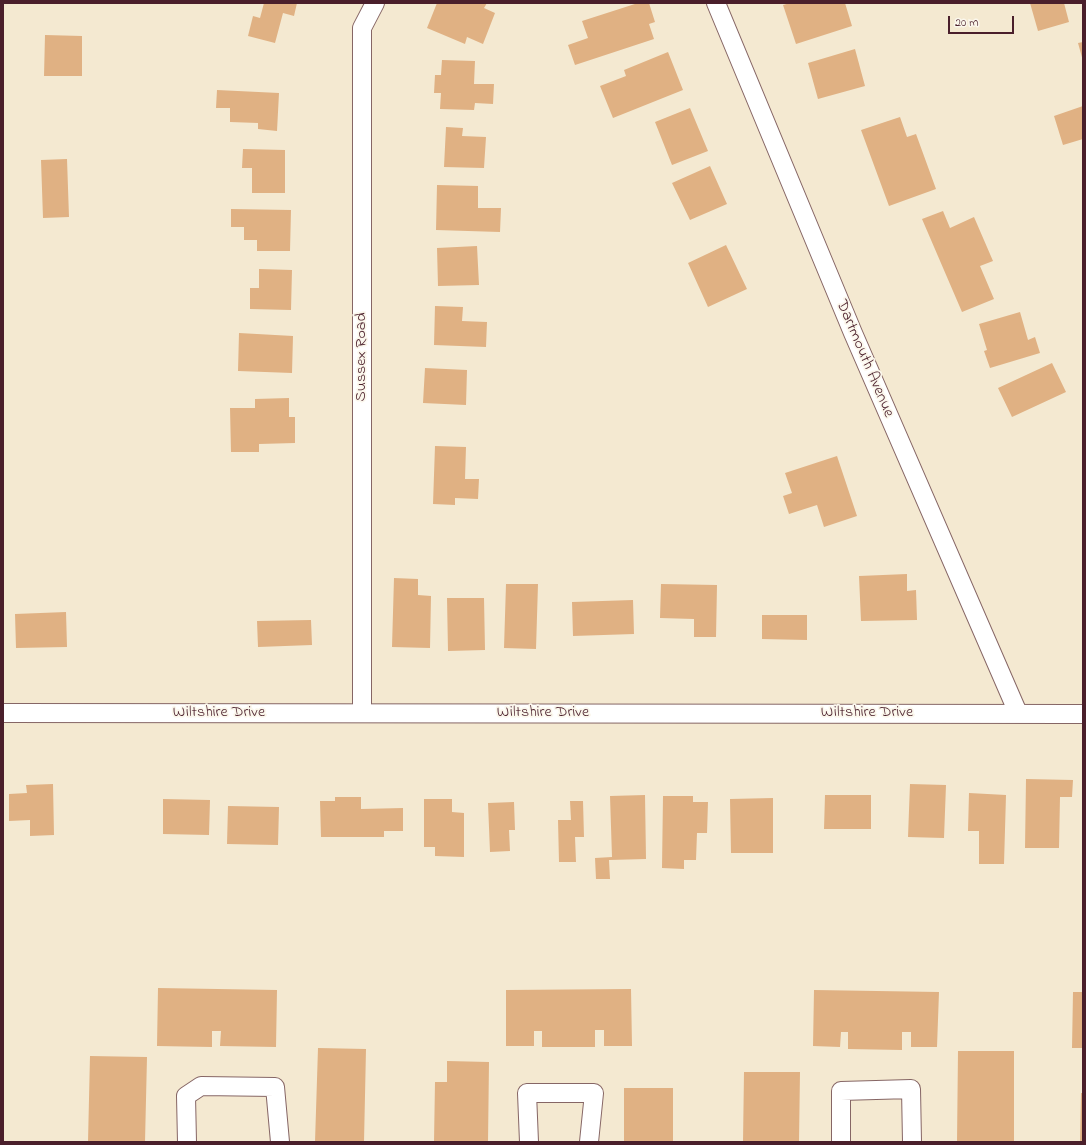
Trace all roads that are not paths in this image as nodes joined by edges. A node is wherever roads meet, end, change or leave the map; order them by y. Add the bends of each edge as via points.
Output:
1 (375, 3) edge
2 (716, 3) edge
3 (362, 713) junction
4 (1018, 713) junction
5 (3, 714) edge
6 (1083, 714) edge
7 (187, 1142) edge
8 (280, 1142) edge
9 (529, 1142) edge
10 (589, 1142) edge
11 (841, 1142) edge
12 (912, 1142) edge

1 - 3 street, Sussex Road via 362,28
2 - 4 street, Dartmouth Avenue via 852,333
3 - 4 street, Wiltshire Drive
3 - 5 street, Wiltshire Drive
4 - 6 street, Wiltshire Drive
7 - 8 street via 186,1096 201,1086 275,1087
9 - 10 street via 526,1094 594,1094
11 - 12 street via 841,1091 911,1090

